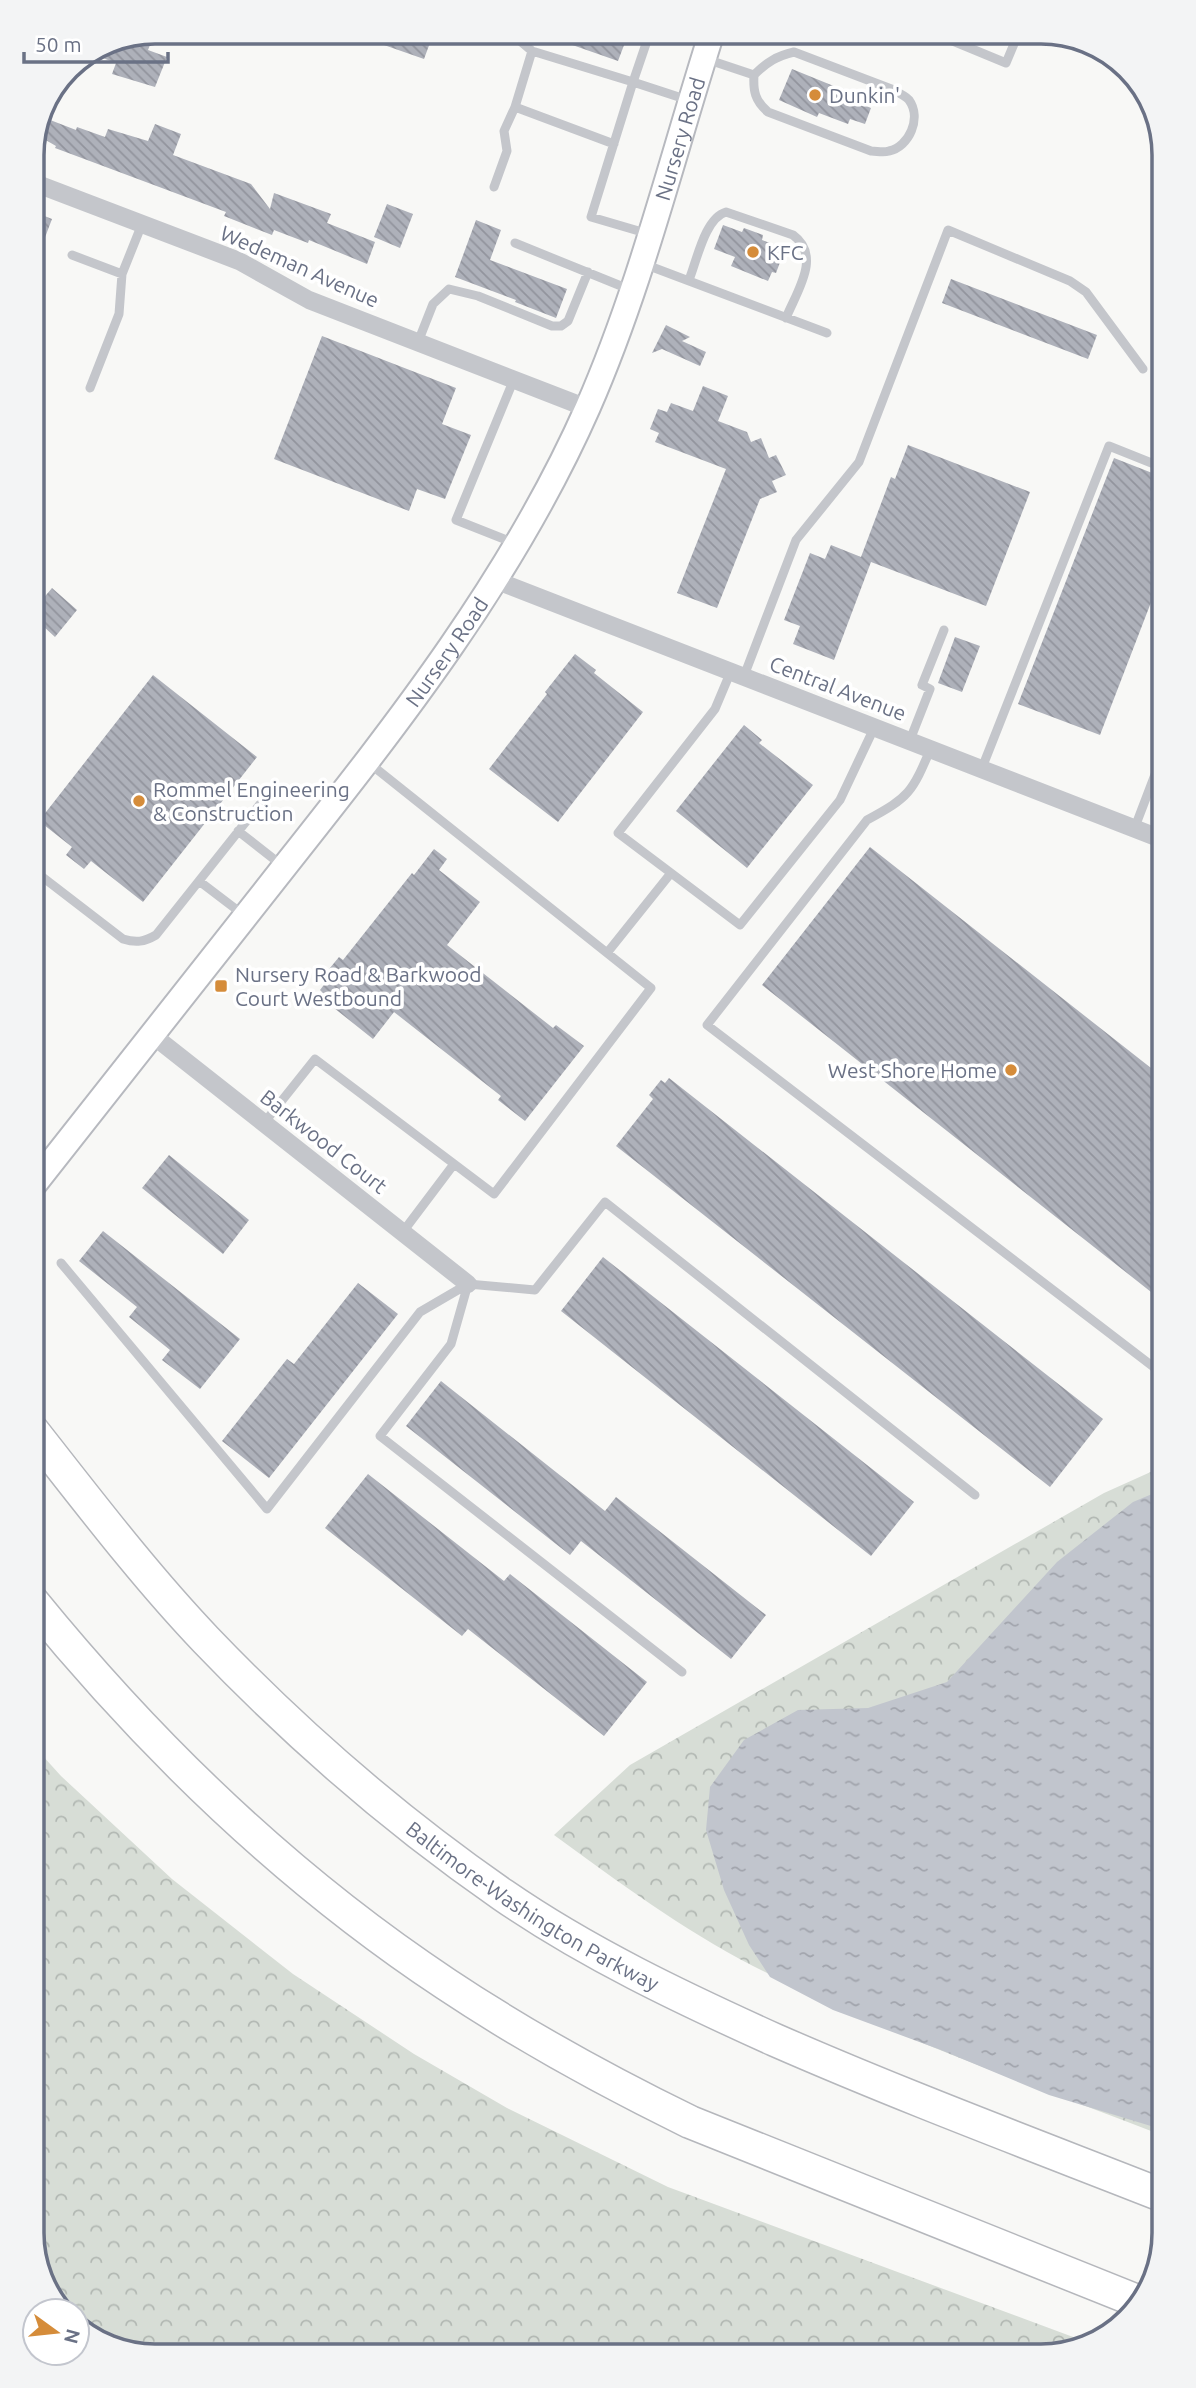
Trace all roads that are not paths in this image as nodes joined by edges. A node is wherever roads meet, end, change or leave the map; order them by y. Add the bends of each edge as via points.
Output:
1 (524, 44) edge
2 (646, 44) edge
3 (708, 44) edge
4 (960, 44) edge
5 (1013, 44) edge
6 (533, 51) junction
7 (703, 58) junction
8 (754, 75) junction
9 (633, 82) junction
10 (690, 100) junction
11 (514, 107) junction
12 (614, 144) junction
13 (44, 187) edge
14 (494, 187) dead end
15 (142, 224) junction
16 (651, 235) junction
17 (515, 243) dead end
18 (72, 255) dead end
19 (643, 264) junction
20 (588, 272) junction
21 (122, 274) junction
22 (689, 280) junction
23 (633, 290) junction
24 (786, 318) junction
25 (827, 333) dead end
26 (418, 342) junction
27 (1143, 369) dead end
28 (514, 379) junction
29 (90, 388) dead end
30 (587, 408) junction
31 (1152, 463) edge
32 (516, 544) junction
33 (495, 580) junction
34 (944, 630) dead end
35 (737, 673) junction
36 (875, 726) junction
37 (910, 740) junction
38 (931, 748) junction
39 (368, 762) junction
40 (982, 768) junction
41 (1152, 782) edge
42 (272, 789) dead end
43 (1135, 827) junction
44 (239, 831) junction
45 (1152, 835) edge
46 (284, 867) junction
47 (671, 873) junction
48 (44, 878) edge
49 (199, 881) junction
50 (245, 916) junction
51 (607, 953) junction
52 (151, 1034) junction
53 (264, 1123) junction
54 (454, 1164) junction
55 (44, 1172) edge
56 (402, 1233) junction
57 (61, 1263) dead end
58 (468, 1284) junction
59 (1152, 1366) edge
60 (44, 1445) edge
61 (975, 1495) dead end
62 (44, 1615) edge
63 (682, 1672) dead end
64 (1152, 2191) edge
65 (1131, 2299) edge

1 - 6 lane
2 - 9 lane
3 - 7 main road, Nursery Road
4 - 5 lane via 1006,63
6 - 9 lane
6 - 11 lane
7 - 8 lane
7 - 10 main road, Nursery Road
8 - 8 lane via 758,104 768,112 871,151 888,152 910,135 915,116 909,100 894,90 794,52 766,62
9 - 10 lane
9 - 12 lane
10 - 16 main road, Nursery Road
11 - 12 lane
11 - 14 lane via 505,131 507,151
12 - 16 lane via 591,217
13 - 15 street, Wedeman Avenue
15 - 21 lane
15 - 26 street, Wedeman Avenue via 239,261 309,300
16 - 19 main road, Nursery Road
17 - 20 lane
18 - 21 lane
19 - 22 lane
19 - 23 main road, Nursery Road
20 - 23 lane
20 - 26 lane via 568,321 561,326 449,289 433,304
21 - 29 lane via 119,314
22 - 24 lane
22 - 24 lane via 717,214 726,212 793,235 807,249 807,259
23 - 30 main road, Nursery Road
24 - 25 lane
26 - 28 street, Wedeman Avenue
27 - 35 lane via 1086,292 948,230 859,462 796,540
28 - 30 street, Wedeman Avenue
28 - 32 lane via 456,520
30 - 32 main road, Nursery Road
31 - 40 lane via 1109,446
32 - 33 main road, Nursery Road
33 - 35 street, Central Avenue
33 - 39 main road, Nursery Road via 427,684
34 - 37 lane via 922,685 930,689
35 - 36 street, Central Avenue
35 - 47 lane via 715,709 618,833
36 - 37 street, Central Avenue
36 - 47 lane via 839,800 740,925
37 - 38 street, Central Avenue
38 - 40 street, Central Avenue
38 - 59 lane via 911,791 867,820 707,1025
39 - 46 main road, Nursery Road
39 - 51 lane
40 - 43 street, Central Avenue
41 - 43 lane
42 - 44 lane
43 - 45 street, Central Avenue
44 - 46 lane
44 - 49 lane
46 - 50 main road, Nursery Road
47 - 51 lane
48 - 49 lane via 133,942 156,935
49 - 50 lane
50 - 52 main road, Nursery Road
51 - 54 lane via 651,988 494,1194
52 - 53 street, Barkwood Court
52 - 55 main road, Nursery Road
53 - 54 lane via 315,1059
53 - 56 street, Barkwood Court
54 - 56 lane
56 - 58 street, Barkwood Court
57 - 58 lane via 267,1509 420,1312
58 - 61 lane via 535,1290 605,1202
58 - 63 lane via 451,1344 380,1436
60 - 64 highway, Baltimore-Washington Parkway via 196,1629 284,1718 397,1817 505,1896 595,1951 734,2022
62 - 65 highway via 127,1712 225,1809 332,1901 445,1983 545,2046 690,2122

